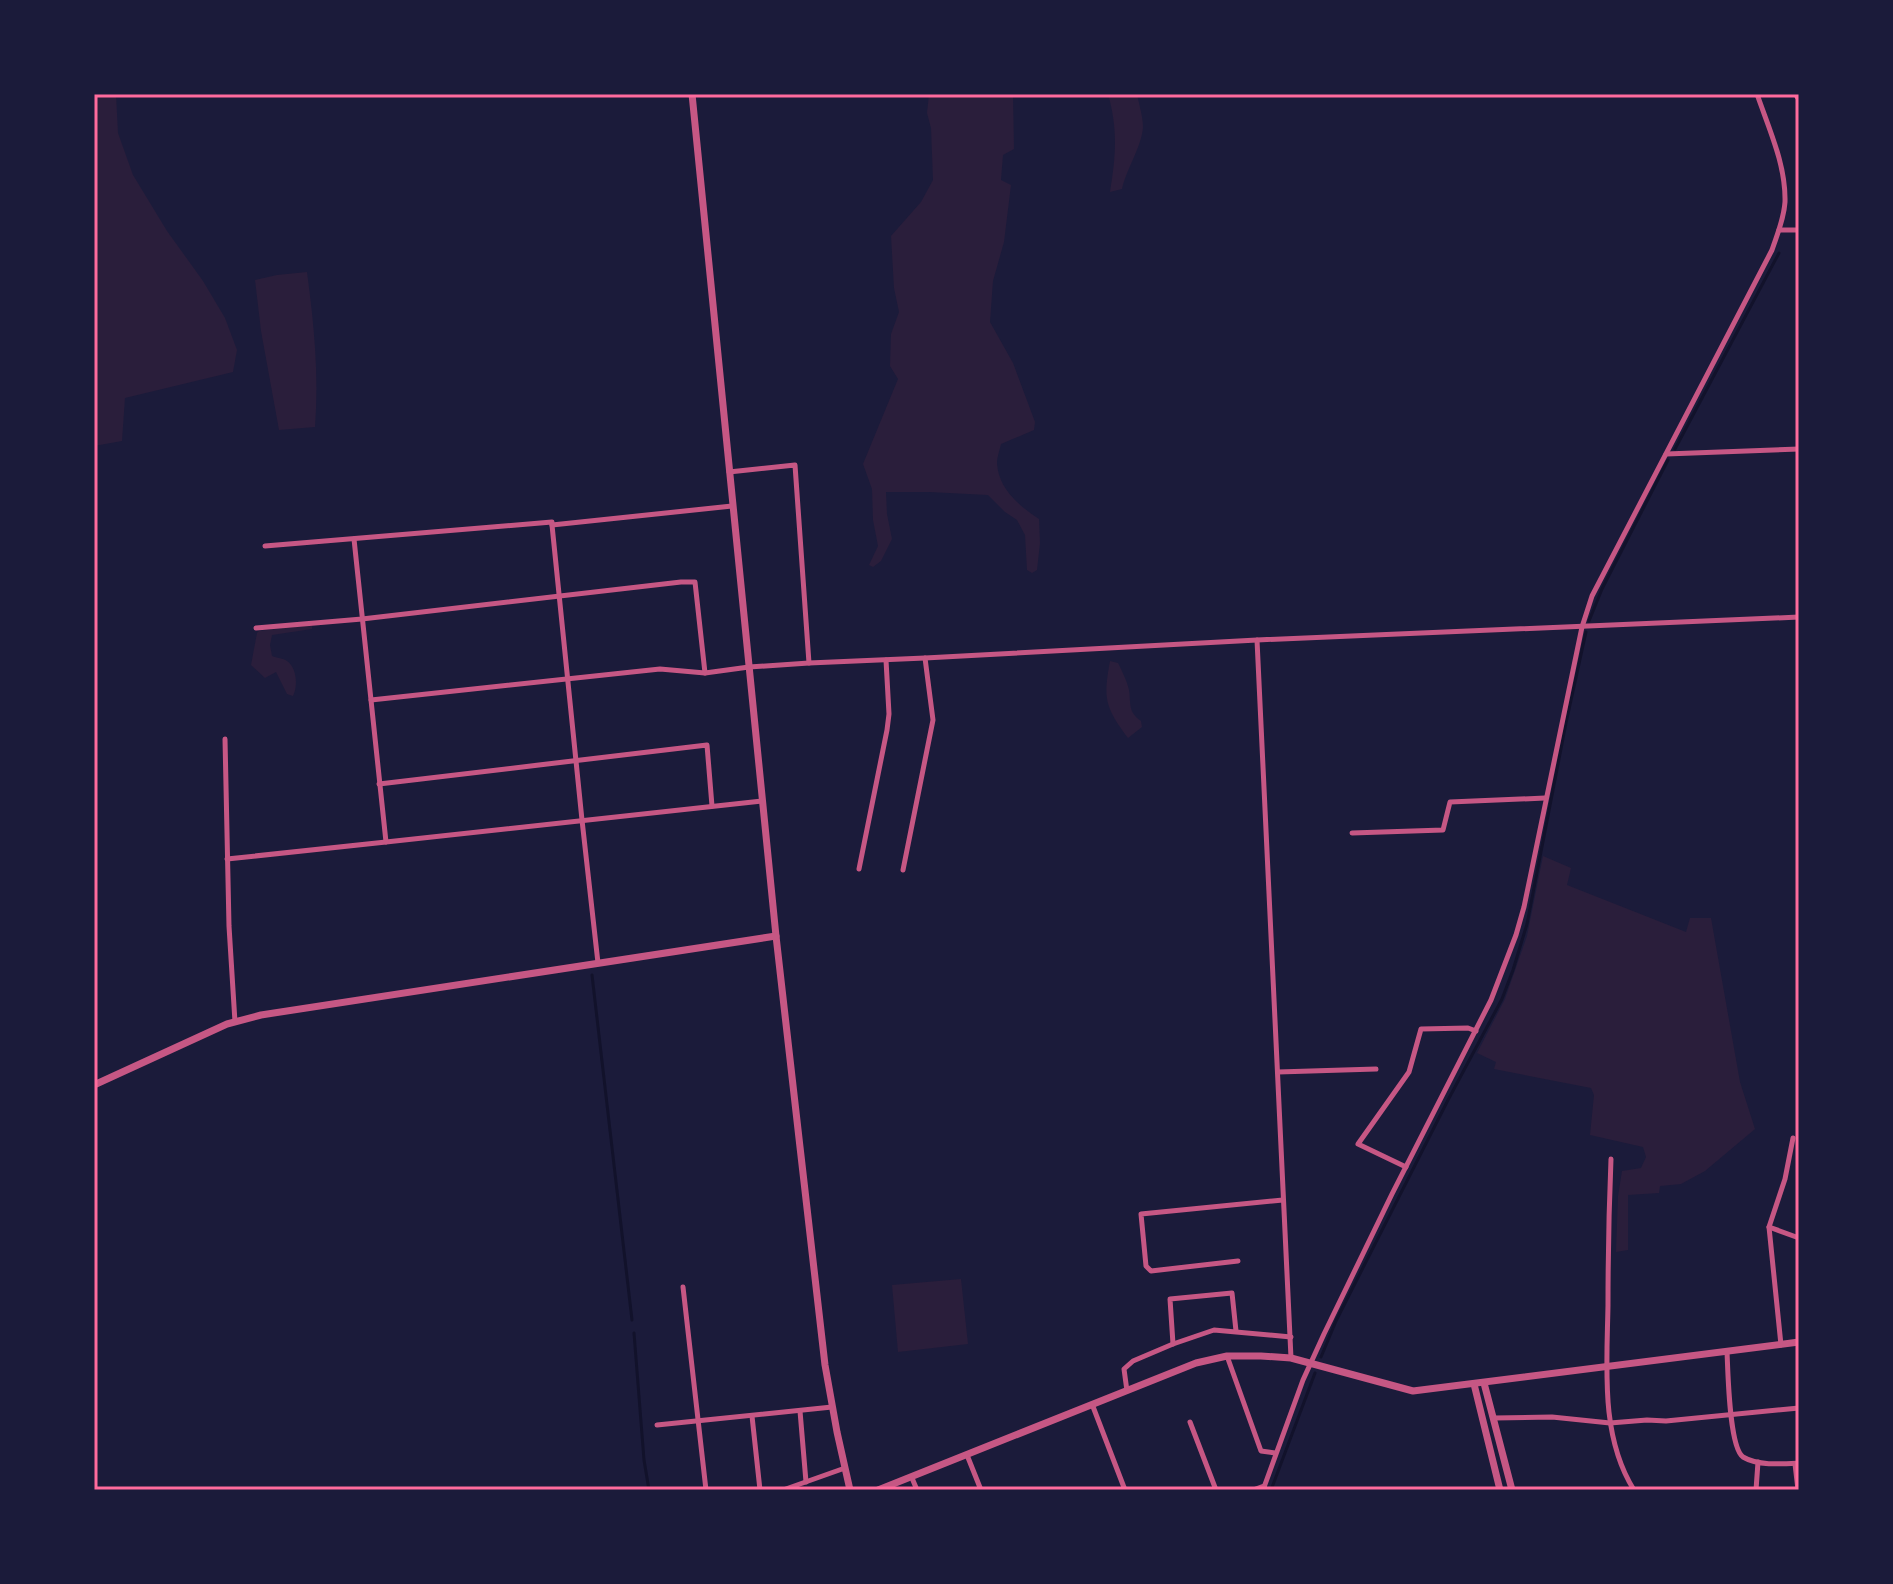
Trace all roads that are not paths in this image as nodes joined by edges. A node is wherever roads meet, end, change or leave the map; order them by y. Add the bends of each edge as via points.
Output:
1 (692, 94) edge
2 (1757, 94) edge
3 (1779, 230) junction
4 (1799, 230) edge
5 (1799, 449) edge
6 (1666, 454) junction
7 (729, 472) junction
8 (732, 506) junction
9 (552, 525) junction
10 (354, 539) junction
11 (265, 546) dead end
12 (558, 597) junction
13 (1799, 617) edge
14 (362, 619) junction
15 (1582, 627) junction
16 (256, 628) dead end
17 (1257, 640) junction
18 (925, 658) junction
19 (886, 660) junction
20 (809, 663) junction
21 (749, 667) junction
22 (705, 673) junction
23 (568, 679) junction
24 (371, 700) junction
25 (225, 739) dead end
26 (576, 761) junction
27 (379, 784) junction
28 (1545, 798) junction
29 (762, 801) junction
30 (712, 806) junction
31 (582, 820) junction
32 (1352, 833) dead end
33 (386, 842) junction
34 (227, 859) junction
35 (859, 869) dead end
36 (903, 870) dead end
37 (776, 936) junction
38 (598, 963) junction
39 (235, 1022) junction
40 (1476, 1031) junction
41 (1376, 1069) dead end
42 (1278, 1072) junction
43 (94, 1085) edge
44 (1793, 1138) dead end
45 (1611, 1159) dead end
46 (1406, 1167) junction
47 (1283, 1200) junction
48 (1769, 1227) junction
49 (1799, 1238) edge
50 (1238, 1261) dead end
51 (683, 1287) dead end
52 (1236, 1331) junction
53 (1291, 1337) junction
54 (1799, 1342) edge
55 (1173, 1344) junction
56 (1781, 1345) junction
57 (1727, 1352) junction
58 (1227, 1356) junction
59 (1291, 1358) junction
60 (1310, 1363) junction
61 (1607, 1366) junction
62 (1484, 1383) junction
63 (1474, 1384) junction
64 (1127, 1391) junction
65 (1092, 1404) junction
66 (832, 1407) junction
67 (1799, 1408) edge
68 (800, 1411) junction
69 (1731, 1415) junction
70 (752, 1416) junction
71 (1493, 1418) junction
72 (699, 1421) junction
73 (1190, 1422) dead end
74 (1610, 1423) junction
75 (657, 1425) dead end
76 (1276, 1453) junction
77 (967, 1455) junction
78 (1758, 1462) junction
79 (1797, 1464) edge
80 (845, 1468) junction
81 (912, 1478) junction
82 (806, 1482) junction
83 (1264, 1488) edge
84 (706, 1490) edge
85 (760, 1490) edge
86 (783, 1490) edge
87 (850, 1490) edge
88 (878, 1490) edge
89 (917, 1490) edge
90 (981, 1490) edge
91 (1125, 1490) edge
92 (1216, 1490) edge
93 (1253, 1490) edge
94 (1500, 1490) edge
95 (1512, 1490) edge
96 (1634, 1490) edge
97 (1756, 1490) edge
98 (1798, 1490) edge

1 - 7 street
2 - 3 street via 1784,177
3 - 4 street
3 - 6 street
5 - 6 street
6 - 15 street via 1592,596
7 - 8 street
7 - 20 street via 795,465
8 - 9 street
8 - 21 street
9 - 10 street
9 - 12 street
10 - 11 street
10 - 14 street
12 - 14 street
12 - 22 street via 695,582
12 - 23 street
13 - 15 street
14 - 16 street
14 - 24 street
15 - 17 street
15 - 28 street
17 - 18 street
17 - 42 street
18 - 19 street
18 - 36 street via 933,720
19 - 20 street
19 - 35 street via 887,730
20 - 21 street
21 - 22 street
21 - 29 street
22 - 23 street via 660,669
23 - 24 street
23 - 26 street
24 - 27 street
25 - 34 street
26 - 27 street
26 - 30 street via 707,745
26 - 31 street
27 - 33 street
28 - 32 street via 1450,802 1443,830
28 - 40 street via 1516,935
29 - 30 street
29 - 37 street
30 - 31 street
31 - 33 street
31 - 38 street
33 - 34 street
34 - 39 street
37 - 38 street
37 - 66 street
38 - 39 street
39 - 43 street
40 - 46 street
40 - 46 street via 1421,1029 1409,1072 1358,1144
41 - 42 street
42 - 47 street
44 - 48 street
45 - 61 street
46 - 60 street
47 - 50 street via 1141,1214 1146,1266 1151,1271
47 - 53 street
48 - 49 street
48 - 56 street
51 - 72 street
52 - 53 street
52 - 55 street via 1214,1330
52 - 55 street via 1232,1293 1170,1299
53 - 59 street
54 - 56 street
55 - 64 street via 1124,1369
56 - 57 street
57 - 61 street
57 - 69 street
58 - 59 street
58 - 64 street
58 - 76 street via 1261,1451
59 - 60 street
60 - 63 street via 1413,1391
60 - 76 street
61 - 62 street
61 - 74 street
62 - 63 street
62 - 71 street
63 - 94 street
64 - 65 street
65 - 77 street
65 - 91 street
66 - 68 street
66 - 80 street
67 - 69 street
68 - 70 street
68 - 82 street
69 - 74 street
69 - 78 street via 1738,1452
70 - 72 street
70 - 85 street
71 - 74 street
71 - 95 street
72 - 75 street
72 - 84 street
73 - 92 street
74 - 96 street via 1615,1449
76 - 83 street
77 - 81 street
77 - 90 street
78 - 79 street
78 - 97 street
79 - 98 street
80 - 82 street
80 - 87 street
81 - 88 street
81 - 89 street
82 - 86 street
83 - 93 street

